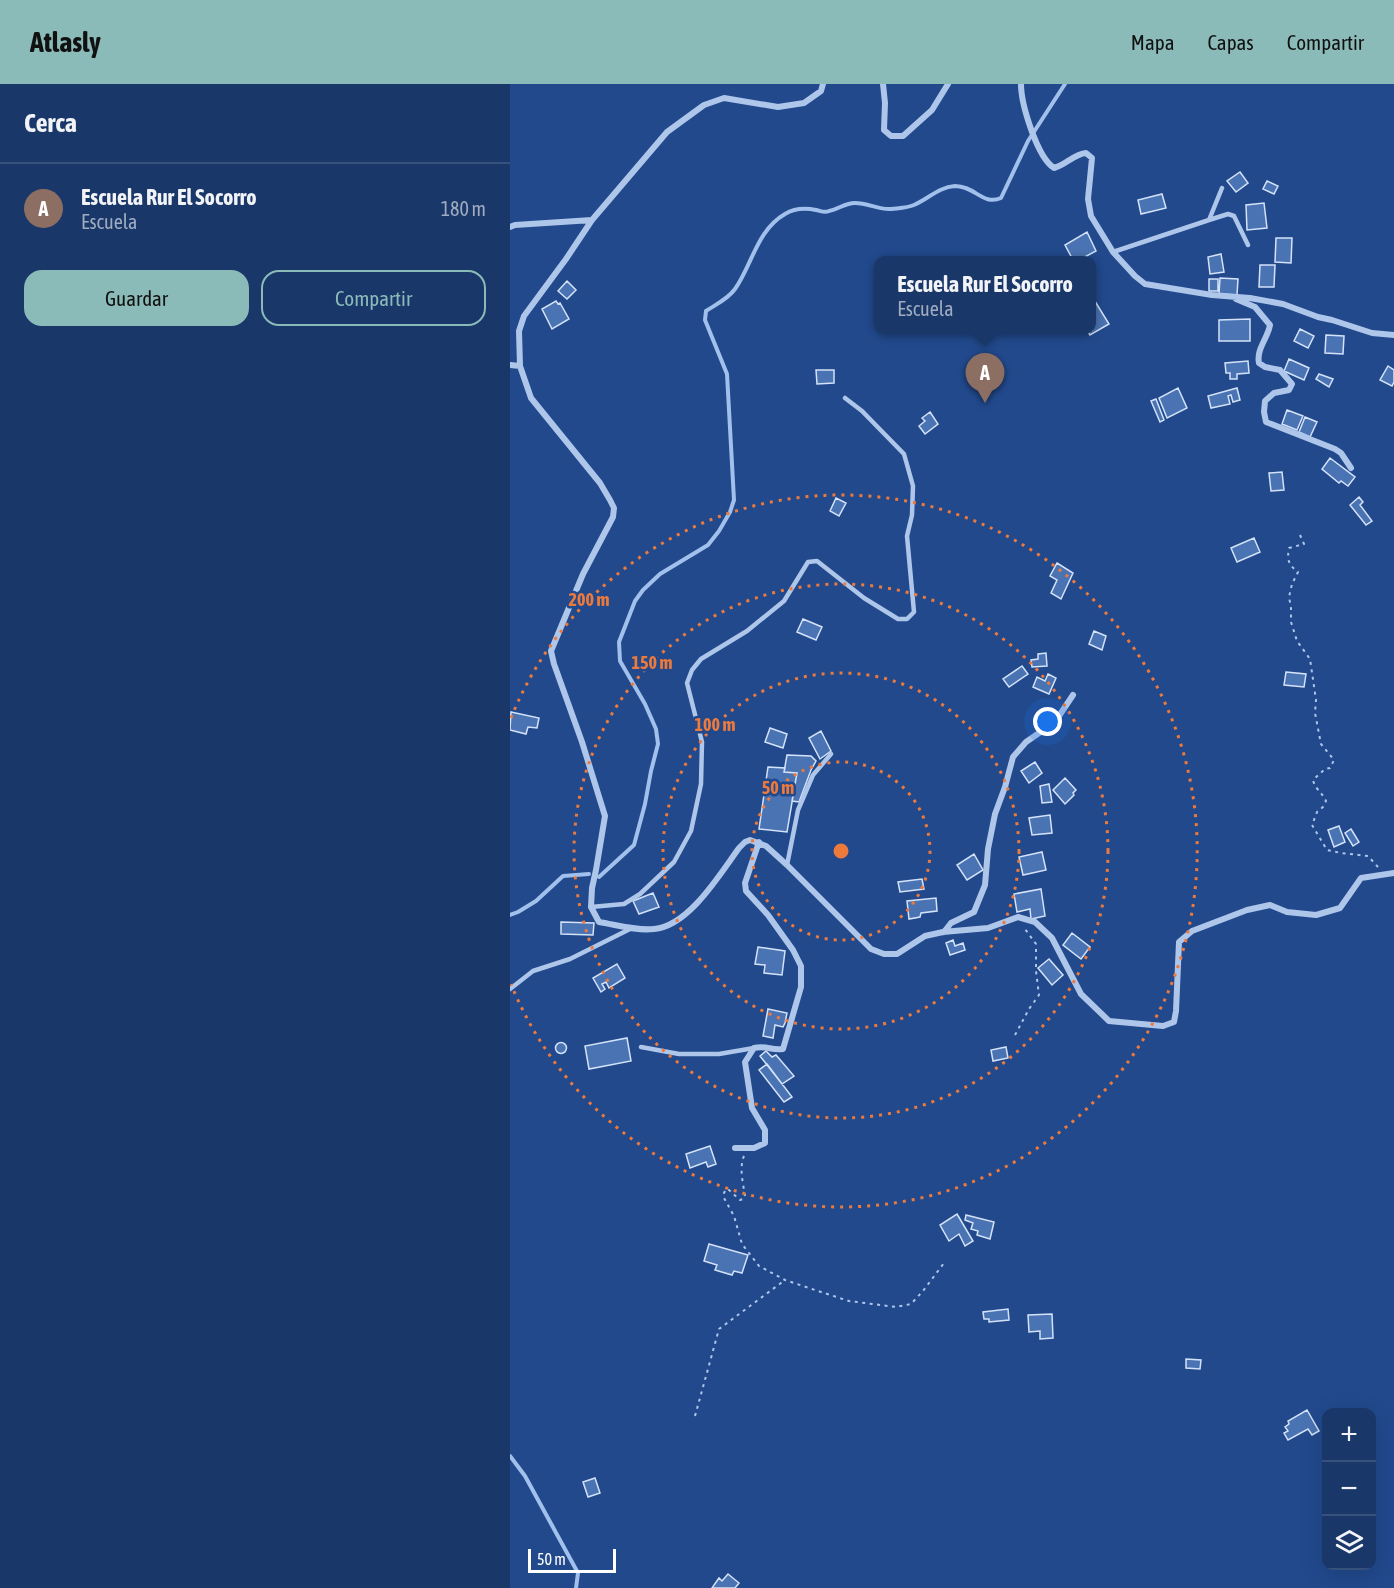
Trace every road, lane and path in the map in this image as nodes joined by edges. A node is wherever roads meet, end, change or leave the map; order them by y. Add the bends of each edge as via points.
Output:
1 (824, 84) edge
2 (883, 84) edge
3 (948, 84) edge
4 (1021, 84) edge
5 (1222, 188) dead end
6 (592, 220) junction
7 (1209, 220) junction
8 (510, 227) edge
9 (1248, 245) dead end
10 (1113, 252) junction
11 (1233, 297) junction
12 (1394, 335) edge
13 (510, 365) edge
14 (520, 366) junction
15 (845, 398) dead end
16 (1351, 468) dead end
17 (1300, 536) dead end
18 (1073, 695) dead end
19 (831, 754) dead end
20 (759, 842) junction
21 (787, 865) junction
22 (1384, 873) junction
23 (1394, 873) edge
24 (591, 907) junction
25 (1018, 917) junction
26 (631, 928) junction
27 (944, 932) junction
28 (510, 989) edge
29 (1015, 1035) dead end
30 (641, 1047) dead end
31 (754, 1048) junction
32 (735, 1148) dead end
33 (754, 1148) junction
34 (944, 1263) dead end
35 (785, 1280) junction
36 (695, 1416) dead end

1 - 6 street via 821,91 804,103 778,107 724,98 704,105 667,132
2 - 3 street via 885,130 891,136 903,136 917,125
4 - 10 street via 1027,115 1048,164 1054,168 1086,153 1092,158 1088,199 1091,216
5 - 7 lane
6 - 8 street
6 - 14 street via 524,316 519,331
7 - 9 lane via 1234,216
7 - 10 lane
10 - 11 street via 1145,284
11 - 12 street via 1283,304 1372,333
11 - 16 street via 1255,307 1270,325 1258,353 1259,363 1280,370 1292,384 1289,390 1274,393 1265,401 1266,422 1335,449
13 - 14 street
14 - 24 street via 531,399 600,483 614,508 551,651 605,816
15 - 24 lane via 904,454 913,486 907,536 914,612 907,619 898,619 817,561 808,562 784,601 747,631 701,659 687,683 702,742 701,784 691,831 675,862 640,894 624,904
17 - 22 path via 1304,544 1289,548 1288,557 1290,566 1298,572 1289,597 1291,622 1310,659 1321,744 1334,760 1330,768 1313,780 1326,801 1312,825 1327,850 1368,856
18 - 27 street via 1056,722 1026,742 1013,757 995,814 985,885 974,912 951,923
19 - 21 lane via 813,775 798,810
20 - 21 street
20 - 26 street via 745,842 704,897 673,924 657,929
20 - 31 street via 745,883 746,891 794,951 801,966 801,987 783,1049
21 - 27 street via 871,949 897,954 925,936
22 - 23 street
22 - 25 street via 1361,878 1340,908 1316,915 1287,912 1270,905 1192,931 1179,942 1174,1022 1163,1026 1109,1021 1081,994 1052,938 1035,922
24 - 26 street via 599,922
25 - 27 street via 988,928
25 - 29 path via 1036,944 1040,995
26 - 28 lane via 570,959 533,971
30 - 31 lane via 679,1054 719,1054
31 - 33 street via 745,1062 752,1108 765,1130 765,1143
32 - 33 street
33 - 35 path via 748,1150 742,1161 745,1196 741,1200 726,1189 724,1198 742,1244 759,1266
34 - 35 path via 911,1304 896,1307 849,1301
35 - 36 path via 719,1329

